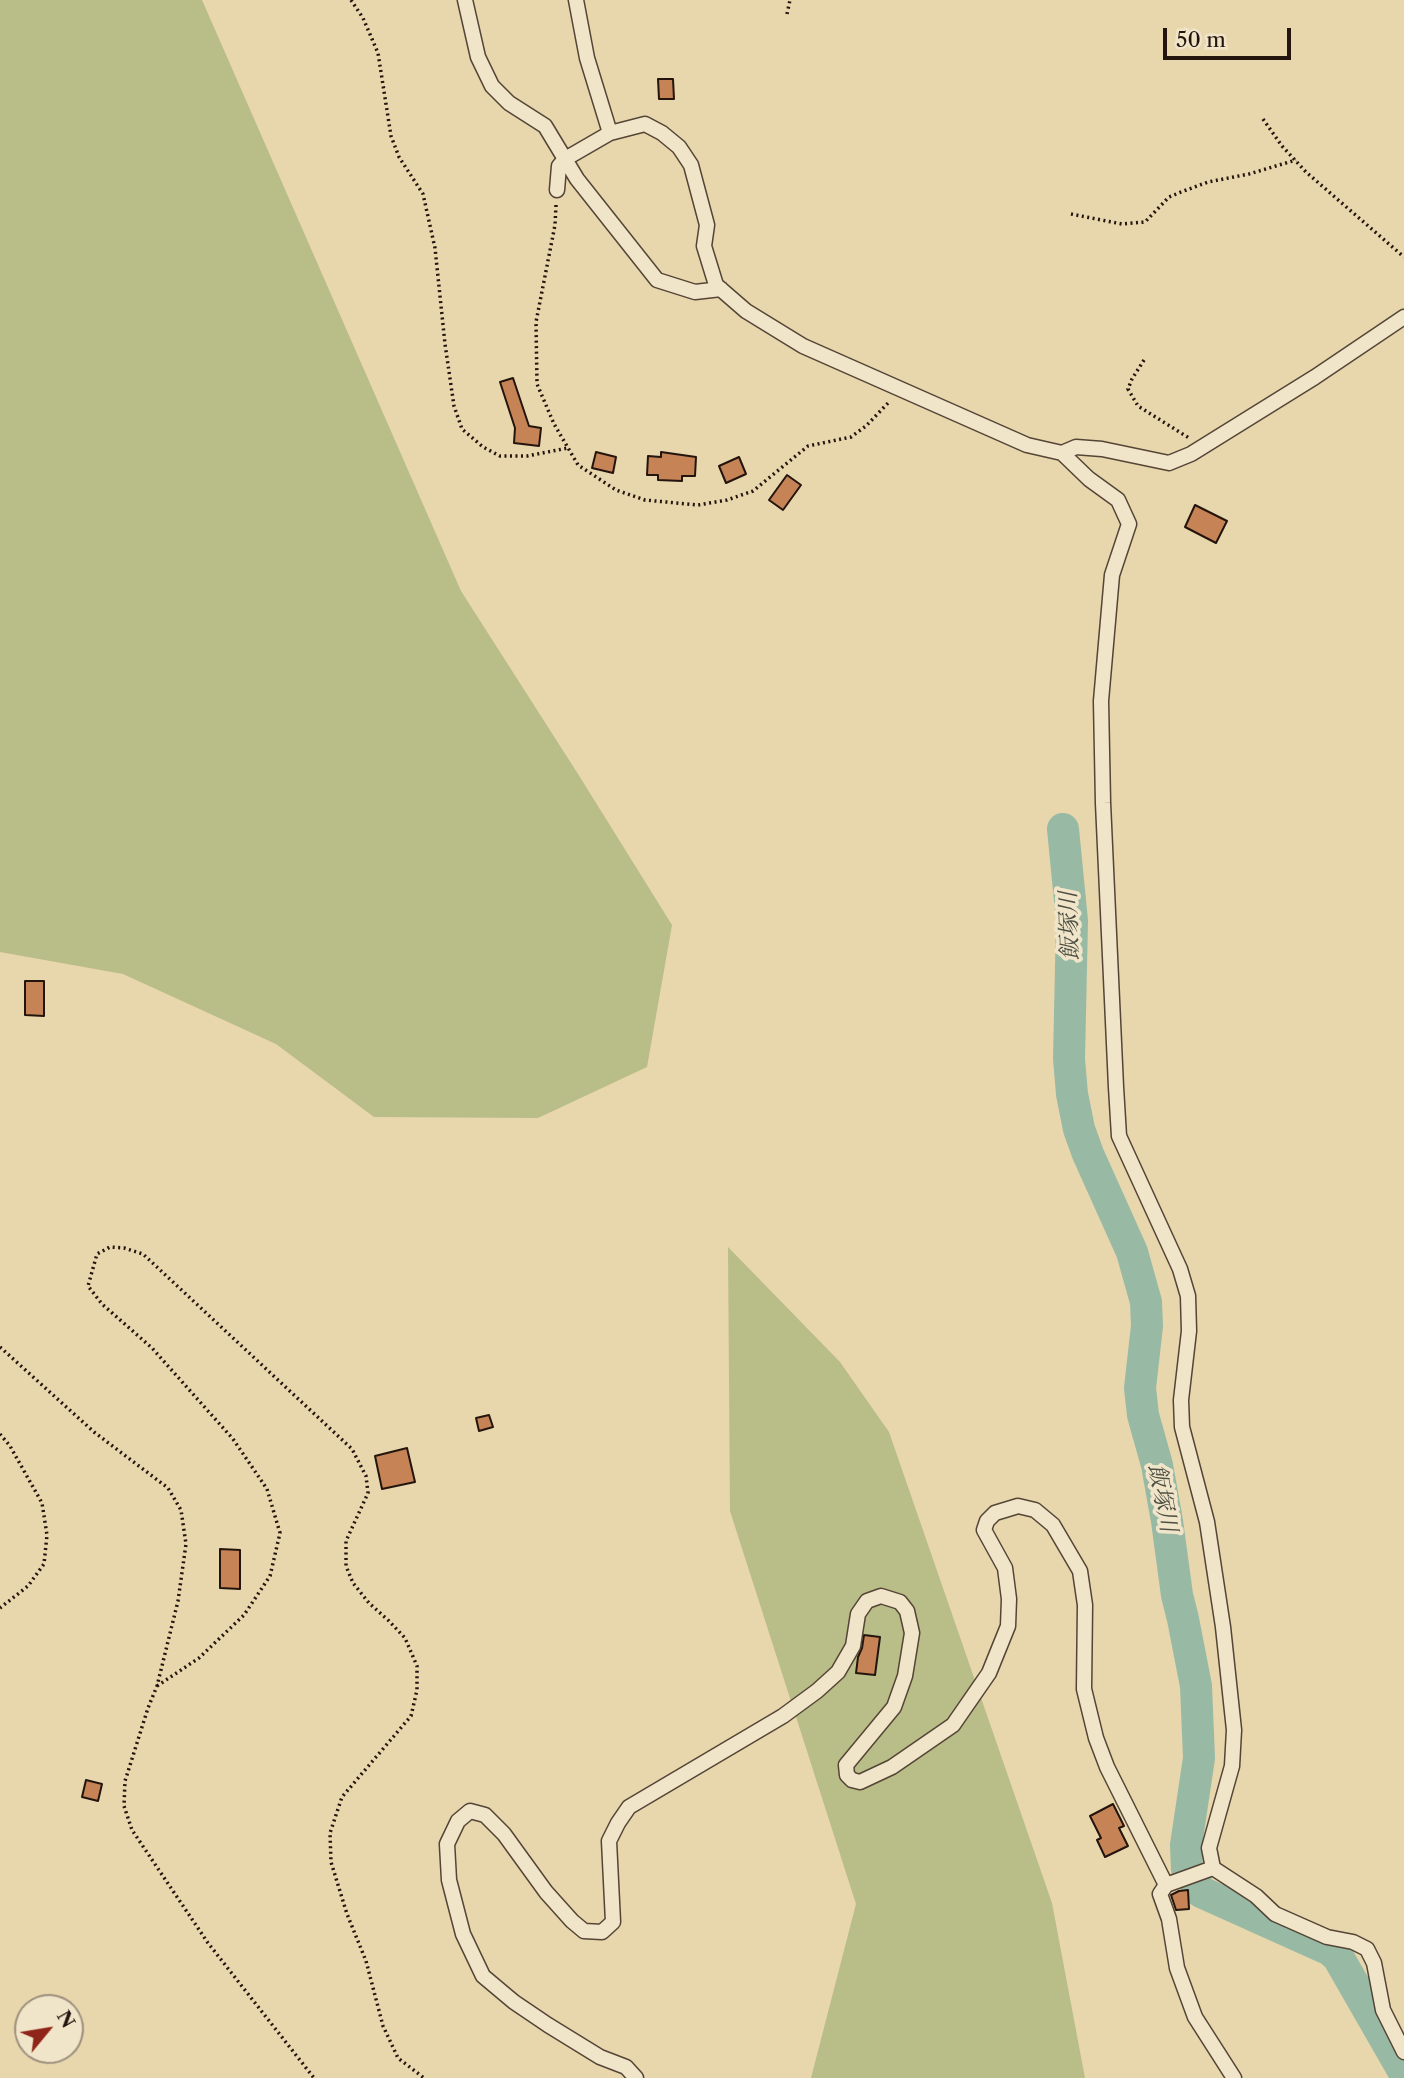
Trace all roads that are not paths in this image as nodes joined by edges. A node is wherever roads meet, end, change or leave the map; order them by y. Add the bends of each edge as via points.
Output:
1 (465, 0) edge
2 (576, 0) edge
3 (610, 133) junction
4 (565, 159) junction
5 (557, 190) road end
6 (721, 289) junction
7 (1404, 317) edge
8 (1062, 453) junction
9 (1213, 1868) junction
10 (1166, 1885) junction
11 (1404, 2052) edge
12 (636, 2078) edge
13 (1234, 2078) edge

1 - 4 street via 478,57 492,86 545,126
2 - 3 street via 587,58
3 - 4 street
3 - 6 street via 645,124 679,147 691,165 707,225 704,246
4 - 5 street via 559,166
4 - 6 street via 657,280 695,292
6 - 8 street via 746,311 803,346 1027,445
7 - 8 street via 1315,377 1169,463 1102,449 1076,447
8 - 9 street via 1118,500 1129,524 1112,575 1101,701 1116,1099 1119,1136 1188,1296 1182,1427 1207,1522 1234,1730 1232,1766 1209,1848
9 - 10 street
9 - 11 street via 1275,1914 1367,1950 1383,2010
10 - 12 street via 1096,1738 1084,1689 1085,1605 1080,1571 1053,1525 1035,1510 1018,1506 995,1513 984,1530 1005,1568 1008,1626 989,1672 953,1725 892,1767 860,1782 852,1780 846,1765 894,1707 905,1675 912,1633 907,1611 900,1602 881,1596 867,1601 858,1614 853,1646 838,1672 817,1692 629,1807 609,1841 613,1922 602,1932 584,1931 572,1921 485,1815 470,1811 458,1821 447,1844 449,1880 463,1934 483,1976 536,2017 600,2057 626,2067
10 - 13 street via 1160,1894 1177,1968 1195,2017

